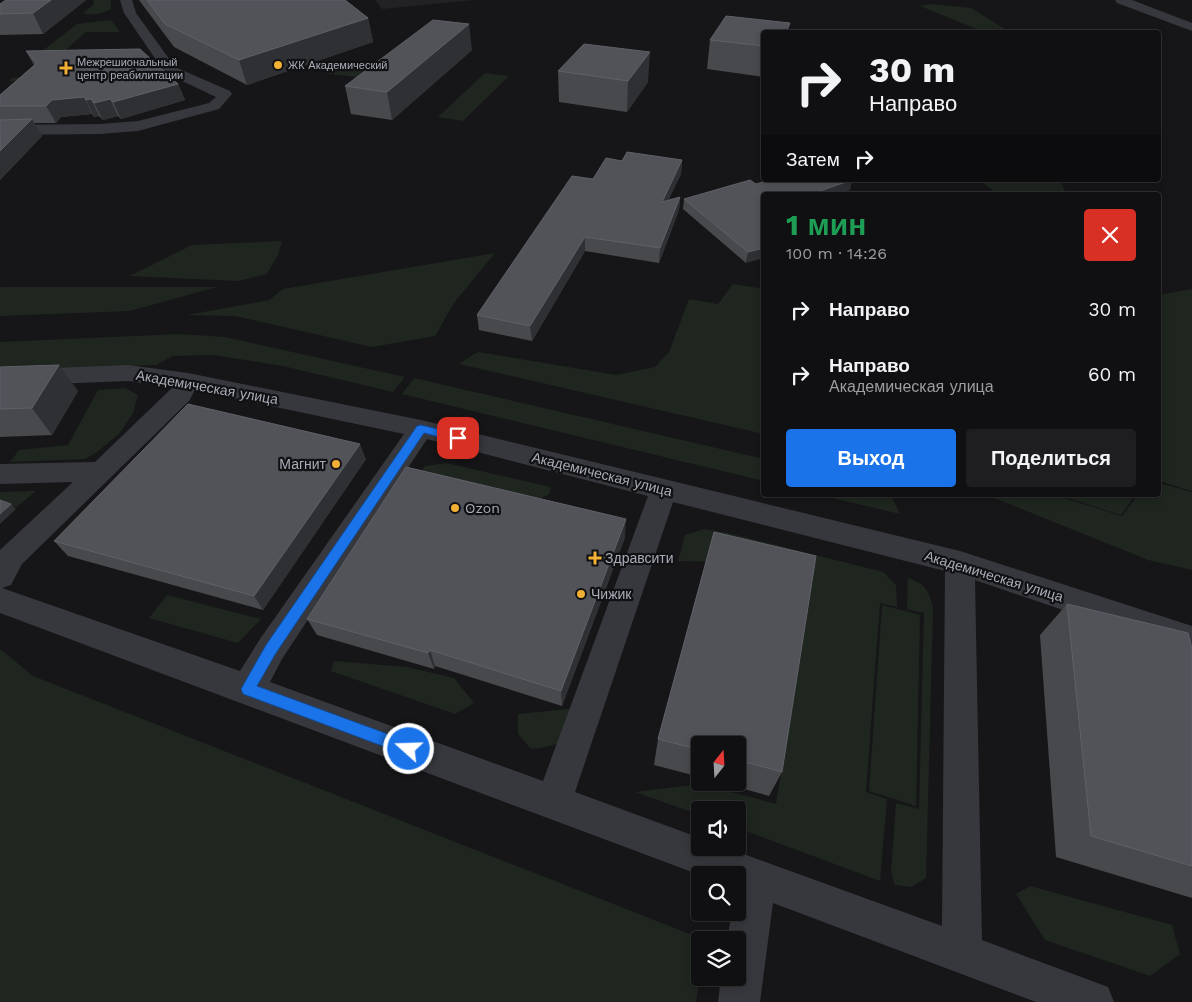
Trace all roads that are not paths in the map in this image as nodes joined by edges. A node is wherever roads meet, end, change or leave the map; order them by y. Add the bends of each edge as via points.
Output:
1 (126, 0) edge
2 (1120, 0) edge
3 (1192, 26) edge
4 (0, 130) edge
5 (0, 378) edge
6 (188, 381) junction
7 (421, 428) junction
8 (101, 472) junction
9 (0, 474) edge
10 (664, 489) junction
11 (960, 563) junction
12 (0, 576) edge
13 (0, 600) edge
14 (1192, 640) edge
15 (248, 689) junction
16 (553, 802) junction
17 (757, 877) junction
18 (962, 954) junction
19 (739, 1002) edge
20 (1093, 1002) edge

1 - 4 street via 130,13 170,70 225,94 221,100 214,106 138,126
2 - 3 street
5 - 6 street, Академическая улица via 128,373
6 - 7 street, Академическая улица
6 - 8 street via 180,395
7 - 10 street, Академическая улица
7 - 15 street via 271,649
8 - 9 street
8 - 12 street via 12,556
10 - 11 street, Академическая улица
10 - 16 street
11 - 14 street, Академическая улица
11 - 18 street
13 - 15 street
15 - 16 street
16 - 17 street
17 - 18 street
17 - 19 street
18 - 20 street

